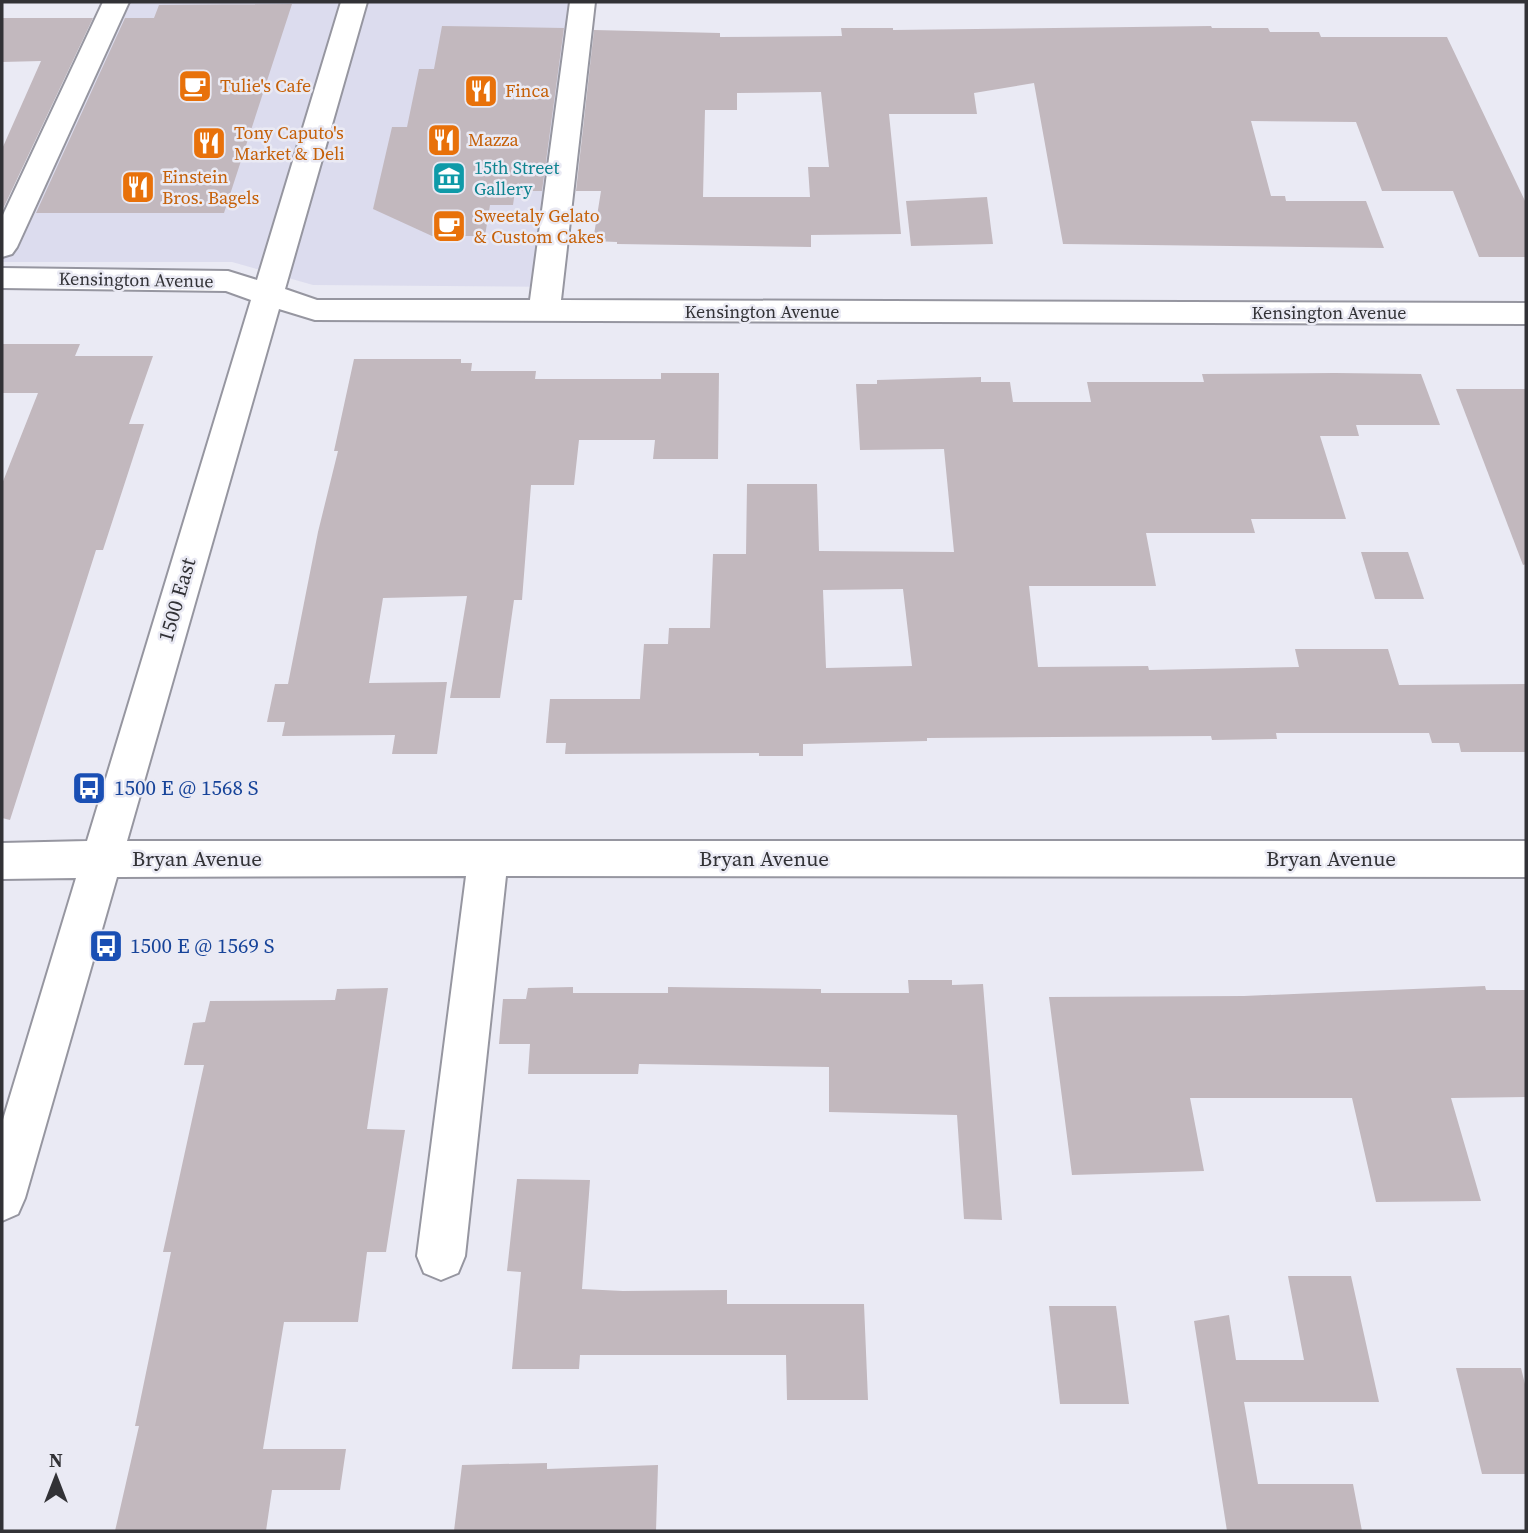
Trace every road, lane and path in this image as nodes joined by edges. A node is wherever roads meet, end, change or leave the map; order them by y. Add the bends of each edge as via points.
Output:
1 (116, 2) edge
2 (354, 2) edge
3 (583, 2) edge
4 (2, 247) edge
5 (2, 278) edge
6 (267, 295) junction
7 (544, 311) junction
8 (1526, 314) edge
9 (488, 858) junction
10 (1526, 859) edge
11 (101, 860) junction
12 (2, 861) edge
13 (2, 1198) edge
14 (441, 1256) dead end

1 - 4 street
2 - 6 street, 1500 East
3 - 7 street
5 - 6 street, Kensington Avenue via 228,281
6 - 7 street, Kensington Avenue via 315,310
6 - 11 street, 1500 East
7 - 8 street, Kensington Avenue
9 - 10 street, Bryan Avenue
9 - 11 street, Bryan Avenue
9 - 14 street
11 - 12 street, Bryan Avenue
11 - 13 street, 1500 East

